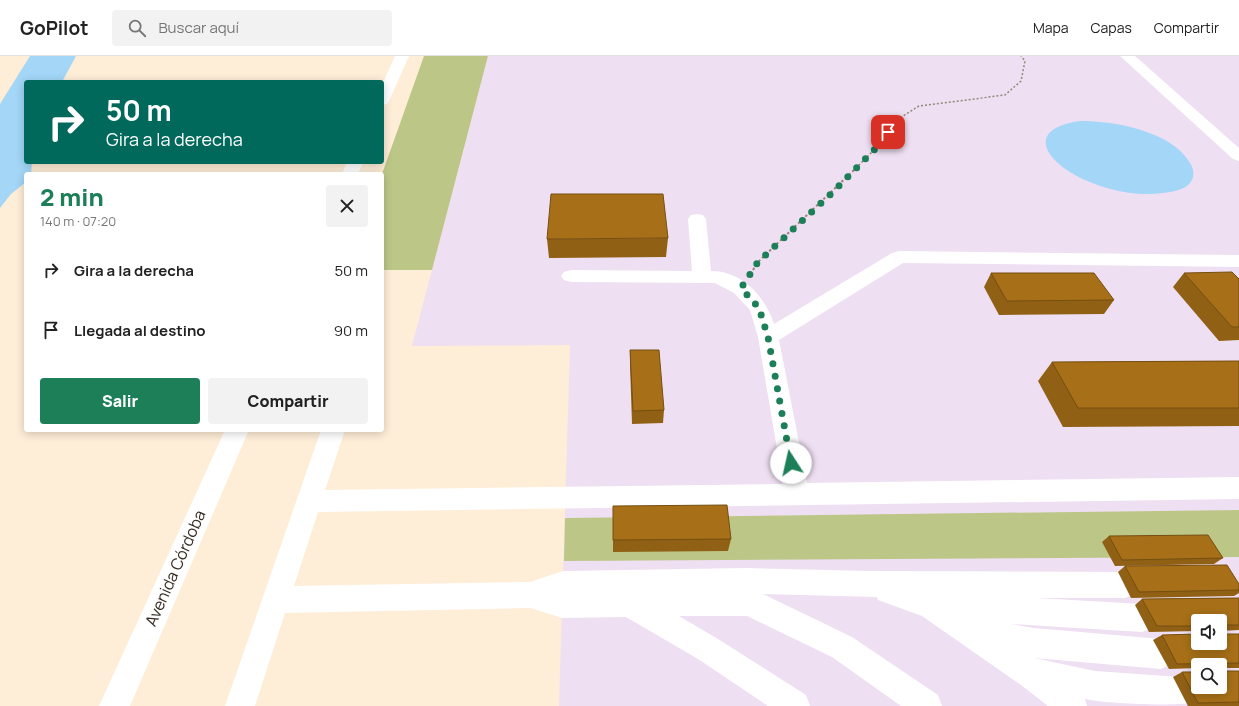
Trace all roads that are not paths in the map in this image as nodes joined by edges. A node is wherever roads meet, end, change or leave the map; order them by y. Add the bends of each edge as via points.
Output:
1 (402, 56) edge
2 (1127, 56) edge
3 (384, 96) edge
4 (1239, 156) edge
5 (697, 219) dead end
6 (1239, 261) edge
7 (571, 276) dead end
8 (702, 277) junction
9 (768, 337) junction
10 (235, 432) edge
11 (332, 432) edge
12 (1239, 488) edge
13 (797, 494) junction
14 (309, 501) junction
15 (870, 584) junction
16 (1125, 585) dead end
17 (530, 595) junction
18 (276, 600) junction
19 (629, 603) junction
20 (930, 605) junction
21 (1142, 618) dead end
22 (967, 629) junction
23 (1161, 654) dead end
24 (1032, 674) junction
25 (1180, 692) dead end
26 (114, 706) edge
27 (240, 706) edge
28 (795, 706) edge
29 (927, 706) edge
30 (1072, 706) edge

1 - 3 main road
2 - 4 main road
5 - 8 main road
6 - 9 main road via 899,257
7 - 8 main road
8 - 9 main road via 718,277 741,288 759,308
9 - 13 main road
10 - 26 main road, Avenida Córdoba
11 - 14 main road
12 - 13 main road
13 - 14 main road
14 - 18 main road
15 - 16 main road
15 - 17 main road via 746,581 563,584
15 - 20 main road
17 - 18 main road
17 - 19 main road via 562,604
18 - 27 main road
19 - 28 main road via 708,649
19 - 29 main road via 749,602 842,647
20 - 21 main road
20 - 22 main road
22 - 23 main road via 1034,643
22 - 24 main road
24 - 25 main road via 1095,686
24 - 30 main road

